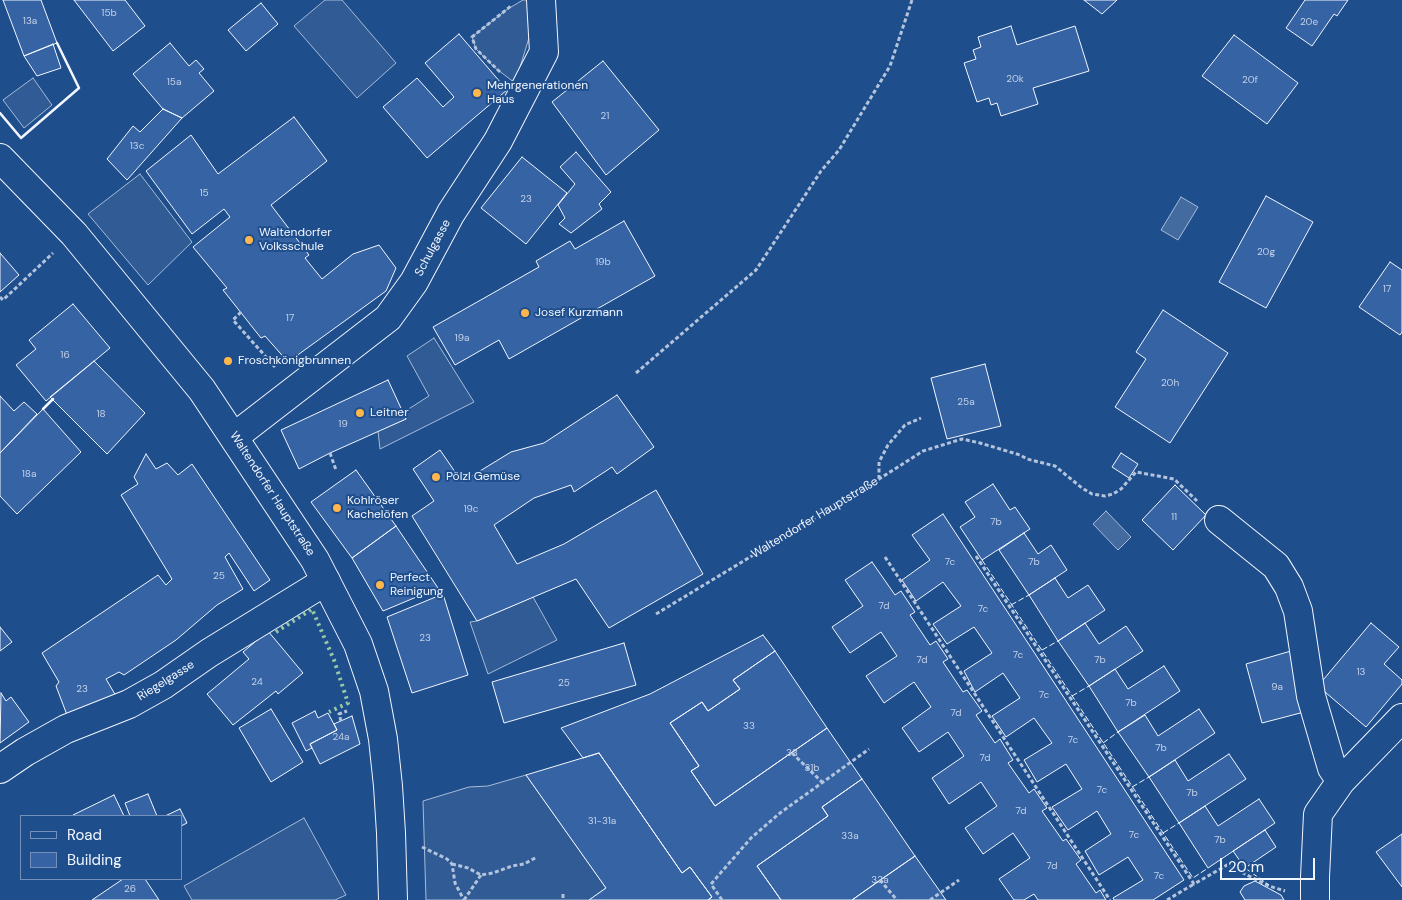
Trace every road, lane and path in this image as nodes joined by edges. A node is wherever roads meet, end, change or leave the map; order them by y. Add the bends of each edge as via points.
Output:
1 (542, 0) edge
2 (912, 0) edge
3 (514, 5) dead end
4 (494, 67) dead end
5 (0, 158) edge
6 (59, 247) dead end
7 (0, 297) edge
8 (240, 312) dead end
9 (278, 370) dead end
10 (636, 373) dead end
11 (921, 418) dead end
12 (234, 437) junction
13 (330, 453) dead end
14 (336, 470) dead end
15 (879, 479) junction
16 (1219, 520) joint
17 (976, 556) dead end
18 (885, 557) dead end
19 (326, 581) junction
20 (656, 614) dead end
21 (1402, 718) edge
22 (869, 749) dead end
23 (792, 753) dead end
24 (0, 768) edge
25 (1341, 781) junction
26 (822, 782) junction
27 (419, 845) dead end
28 (537, 857) dead end
29 (452, 864) junction
30 (481, 875) junction
31 (880, 880) dead end
32 (959, 880) dead end
33 (1194, 884) junction
34 (1269, 886) dead end
35 (563, 894) dead end
36 (393, 900) edge
37 (464, 900) edge
38 (563, 900) edge
39 (722, 900) edge
40 (897, 900) edge
41 (930, 900) edge
42 (1110, 900) edge
43 (1167, 900) edge
44 (1315, 900) edge

1 - 12 street, Schulgasse via 544,52 498,141 451,212 414,282 388,318
2 - 10 path via 890,66 839,150 821,170 756,270
3 - 4 path via 472,37 476,49
5 - 12 street, Waltendorfer Hauptstraße via 74,234 202,390
6 - 7 path via 3,300
8 - 9 path via 233,320
11 - 15 path via 905,425 888,444 879,462
12 - 19 street, Waltendorfer Hauptstraße
13 - 14 path
15 - 16 path, Waltendorfer Hauptstraße via 923,451 962,439 1055,466 1092,494 1113,494 1136,472 1174,479
15 - 20 path, Waltendorfer Hauptstraße
16 - 25 street via 1276,566 1289,587 1298,611 1312,696 1332,768
17 - 33 path
18 - 42 path
19 - 24 street, Riegelgasse via 163,685 129,704 66,729
19 - 36 street, Waltendorfer Hauptstraße via 358,644 374,691 388,786
21 - 25 street
22 - 26 path
23 - 26 path
25 - 44 street via 1318,814
26 - 39 path via 751,838 710,884
27 - 29 path
28 - 30 path via 524,864
29 - 30 path
29 - 37 path
30 - 37 path
31 - 40 path
32 - 41 path
33 - 34 path via 1227,865
33 - 43 path
35 - 38 path

